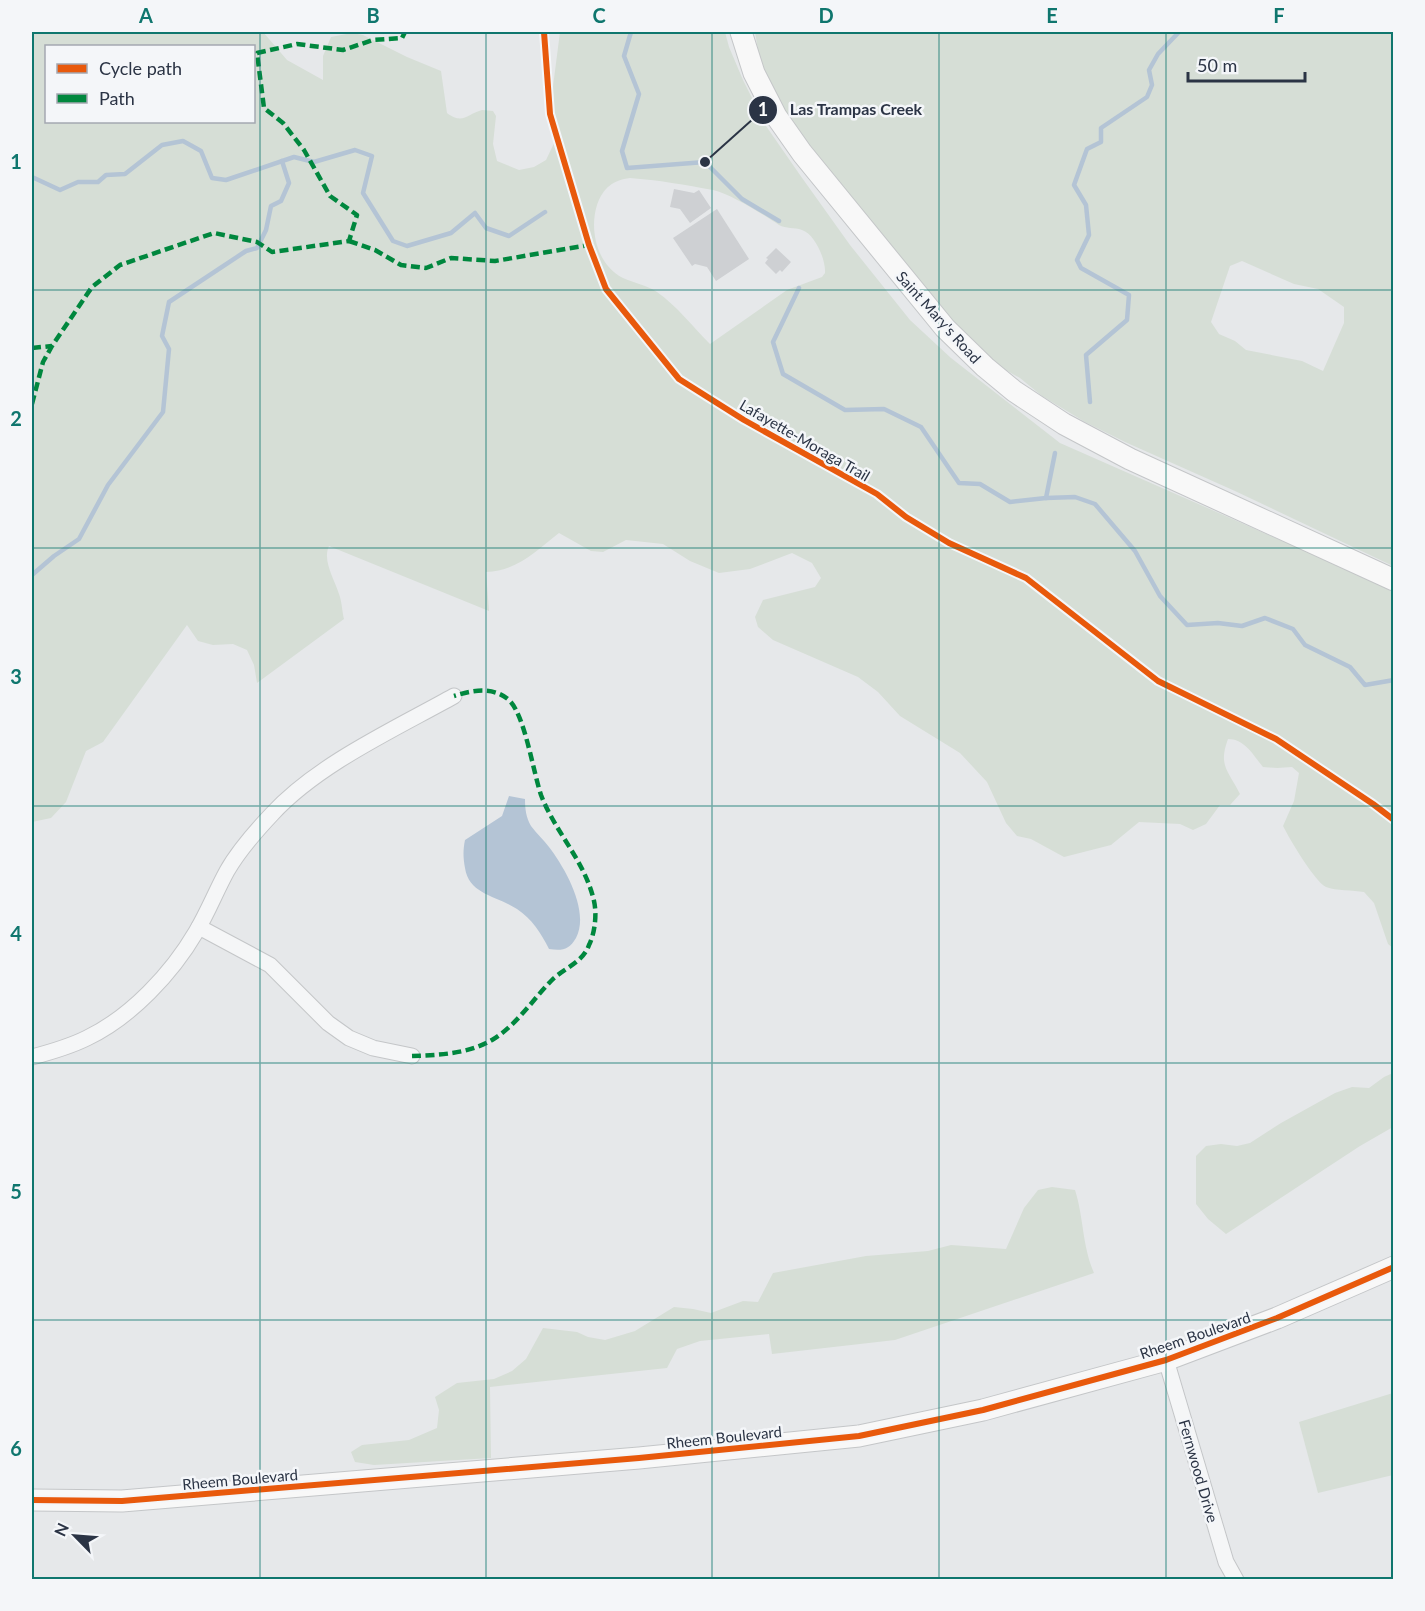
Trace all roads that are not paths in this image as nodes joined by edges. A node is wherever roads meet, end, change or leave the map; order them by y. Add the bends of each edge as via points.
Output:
1 (741, 32) edge
2 (1394, 580) edge
3 (454, 696) dead end
4 (199, 927) junction
5 (412, 1056) dead end
6 (32, 1057) edge
7 (1394, 1267) edge
8 (1166, 1360) junction
9 (32, 1500) edge
10 (1236, 1580) edge

1 - 2 street, Saint Mary's Road via 754,74 776,116 802,153 945,328 985,367 1064,424 1130,459
3 - 4 street via 292,794 239,852
4 - 5 street via 270,965 328,1023 349,1038 373,1048
4 - 6 street via 163,979 134,1006 88,1038
7 - 8 street, Rheem Boulevard via 1277,1318
8 - 9 street, Rheem Boulevard via 983,1410 859,1436 122,1501
8 - 10 street, Fernwood Drive via 1226,1562

